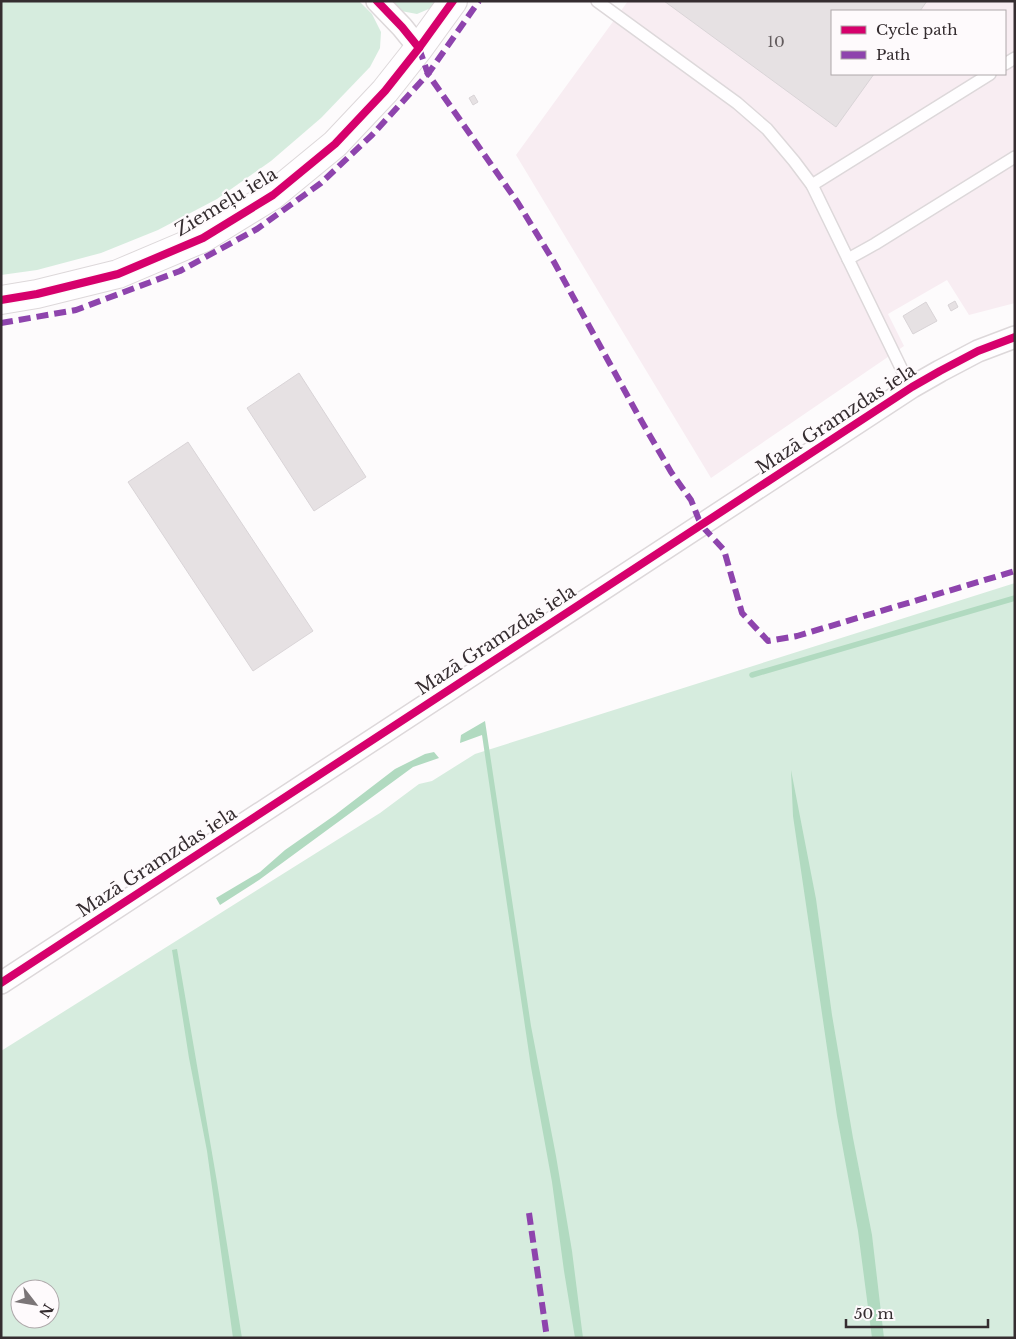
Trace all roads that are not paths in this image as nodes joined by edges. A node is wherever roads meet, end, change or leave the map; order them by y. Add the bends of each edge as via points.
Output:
1 (377, 1) edge
2 (453, 1) edge
3 (598, 1) edge
4 (419, 48) junction
5 (988, 75) edge
6 (1015, 157) edge
7 (812, 185) junction
8 (848, 259) junction
9 (1, 300) edge
10 (1015, 337) edge
11 (912, 387) junction
12 (1, 982) edge

1 - 4 street
2 - 4 street, Ziemeļu iela
3 - 7 lane via 755,117
4 - 9 street, Ziemeļu iela via 385,91 335,144 274,195 203,238 118,274
5 - 7 lane
6 - 8 lane
7 - 8 lane
8 - 11 lane
10 - 11 street, Mazā Gramzdas iela via 978,351
11 - 12 street, Mazā Gramzdas iela

